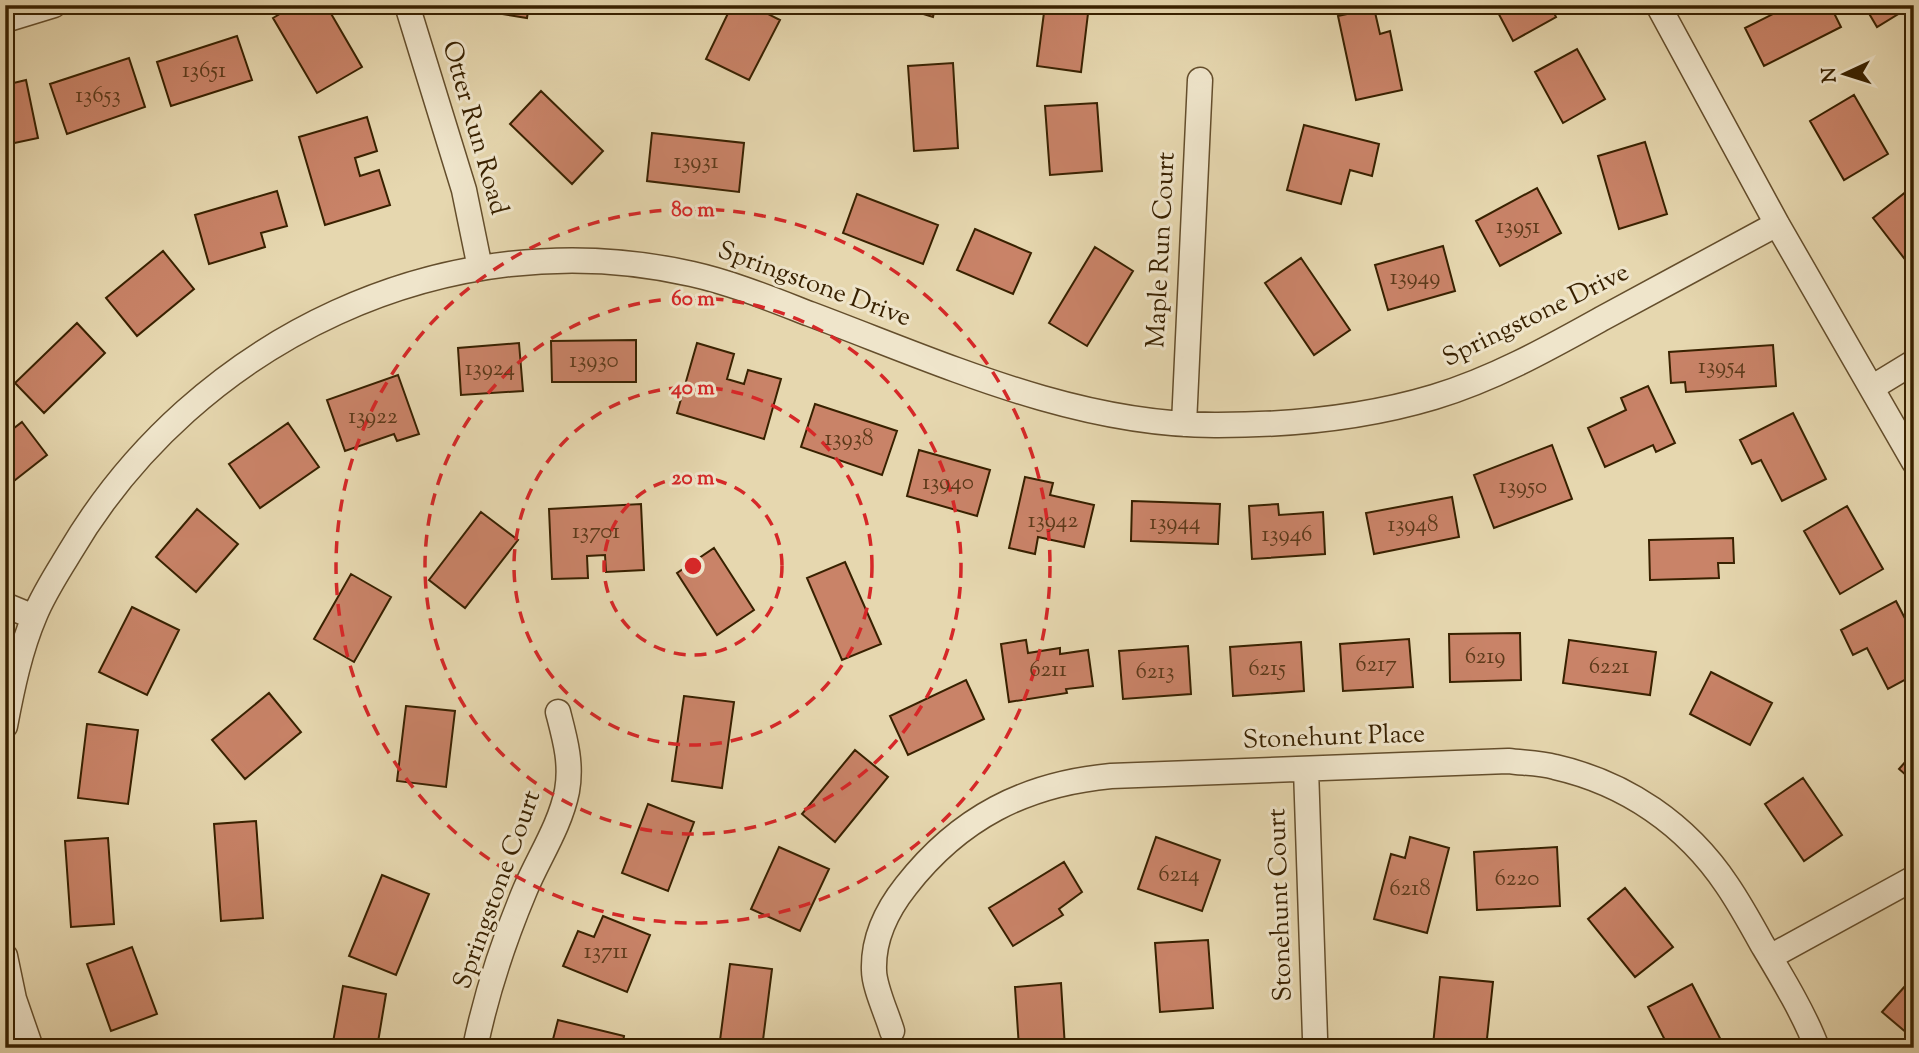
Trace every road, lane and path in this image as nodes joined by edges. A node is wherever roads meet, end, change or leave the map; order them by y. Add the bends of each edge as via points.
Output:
1 (54, 5) edge
2 (407, 5) edge
3 (1658, 5) edge
4 (5, 20) edge
5 (1200, 80) dead end
6 (1777, 224) junction
7 (480, 268) junction
8 (1914, 362) edge
9 (1872, 387) junction
10 (1184, 424) junction
11 (1914, 462) edge
12 (5, 605) edge
13 (34, 617) junction
14 (558, 712) dead end
15 (5, 726) edge
16 (1306, 769) junction
17 (1914, 878) edge
18 (5, 956) edge
19 (1770, 957) junction
20 (892, 1031) dead end
21 (1315, 1038) dead end
22 (31, 1048) edge
23 (475, 1048) edge
24 (1817, 1048) edge

1 - 4 street
2 - 7 street, Otter Run Road via 464,190
3 - 6 street
5 - 10 street, Maple Run Court
6 - 9 street
6 - 10 street, Springstone Drive via 1537,354 1435,397 1368,414 1303,423
7 - 10 street, Springstone Drive via 589,261 696,275 1010,388 1108,414
7 - 13 street, Springstone Drive via 391,290 309,324 213,387 150,443 121,476 90,518
8 - 9 street
9 - 11 street
12 - 13 street
13 - 15 street, Springstone Drive
14 - 23 street, Springstone Court via 569,753 562,812 502,951
16 - 19 street, Stonehunt Place via 1508,761 1577,773 1649,806 1694,844 1726,884
16 - 20 street, Stonehunt Place via 1084,778 1028,793 976,819 923,863 884,921 873,972
16 - 21 street, Stonehunt Court
17 - 19 street
18 - 22 street
19 - 24 street, Stonehunt Place

